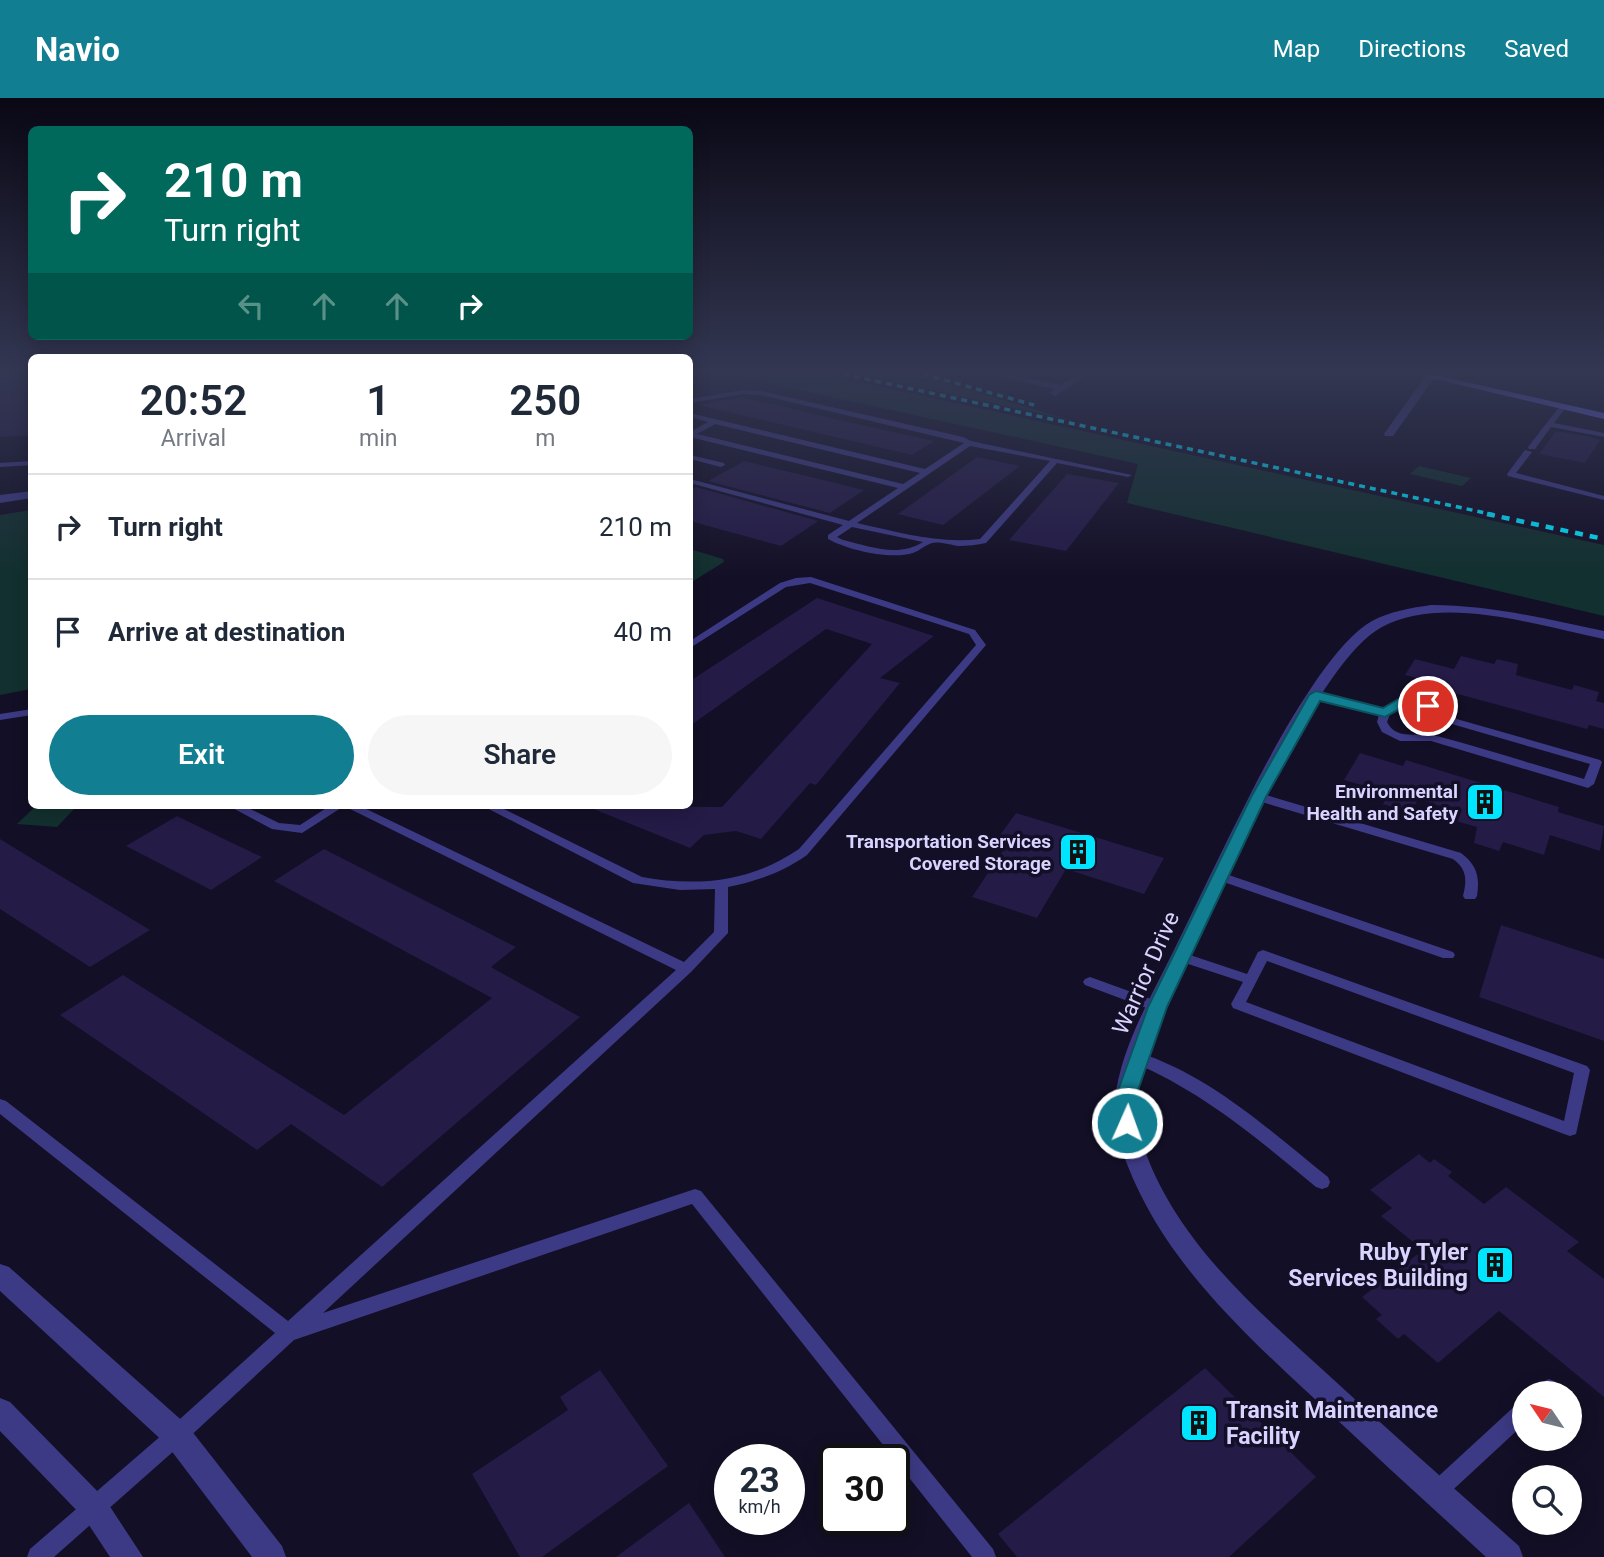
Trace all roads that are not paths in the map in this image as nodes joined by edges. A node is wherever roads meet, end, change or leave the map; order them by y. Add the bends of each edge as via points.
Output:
1 (719, 442) edge
2 (799, 442) edge
3 (1535, 442) edge
4 (969, 443) joint
5 (1530, 449) joint
6 (693, 458) edge
7 (1055, 460) junction
8 (28, 463) edge
9 (0, 465) edge
10 (720, 465) dead end
11 (926, 472) junction
12 (1128, 475) dead end
13 (693, 482) edge
14 (904, 487) junction
15 (28, 495) edge
16 (1604, 498) edge
17 (0, 499) edge
18 (849, 522) junction
19 (930, 540) junction
20 (1604, 635) edge
21 (693, 643) edge
22 (1316, 695) junction
23 (28, 713) edge
24 (1385, 713) junction
25 (0, 718) edge
26 (1259, 797) junction
27 (241, 809) edge
28 (333, 809) edge
29 (357, 809) edge
30 (495, 809) edge
31 (1220, 876) junction
32 (722, 884) junction
33 (1470, 896) dead end
34 (1448, 955) dead end
35 (1181, 957) junction
36 (686, 969) junction
37 (1251, 979) junction
38 (1090, 982) dead end
39 (1157, 1007) junction
40 (1137, 1058) junction
41 (0, 1105) edge
42 (1322, 1182) dead end
43 (0, 1275) edge
44 (260, 1310) joint
45 (289, 1332) junction
46 (0, 1411) edge
47 (1512, 1422) edge
48 (177, 1435) junction
49 (1436, 1492) junction
50 (94, 1509) junction
51 (38, 1557) edge
52 (128, 1557) edge
53 (271, 1557) edge
54 (985, 1557) edge
55 (1508, 1557) edge

1 - 14 lane
2 - 11 lane
3 - 5 lane
4 - 7 lane
4 - 11 lane
5 - 16 lane via 1511,474
6 - 10 lane
7 - 12 lane
7 - 19 lane via 983,541
8 - 9 lane
11 - 14 lane
13 - 18 lane
14 - 18 lane
15 - 17 street
18 - 19 lane
18 - 19 lane via 831,537 904,555 918,551
20 - 22 street, Warrior Drive via 1473,611 1408,613 1378,624 1357,639
21 - 32 lane via 783,585 811,580 972,632 981,645 803,852 786,867
22 - 24 lane
22 - 26 street, Warrior Drive
23 - 25 lane
24 - 24 lane via 1402,702 1414,702 1442,718 1596,762 1588,784 1432,738 1404,739 1386,730 1382,722
26 - 31 street, Warrior Drive
26 - 33 lane via 1457,856 1468,863 1474,876
27 - 28 lane via 276,826 302,829
29 - 36 lane
30 - 32 lane via 638,880 660,886
31 - 34 lane
31 - 35 street, Warrior Drive
32 - 36 lane via 721,933
35 - 37 lane
35 - 39 street, Warrior Drive
36 - 45 lane
37 - 37 lane via 1238,1004 1570,1130 1582,1070 1263,955
38 - 39 lane
39 - 40 street, Warrior Drive
40 - 42 lane via 1208,1090
40 - 49 street, Warrior Drive via 1126,1096 1127,1123 1145,1182 1161,1213 1209,1276 1259,1328
41 - 44 lane
43 - 48 street
44 - 45 lane
45 - 48 lane
45 - 54 lane via 695,1196
46 - 50 street
47 - 49 lane
48 - 50 lane
48 - 53 street
49 - 55 street, Warrior Drive
50 - 51 lane
50 - 52 street

